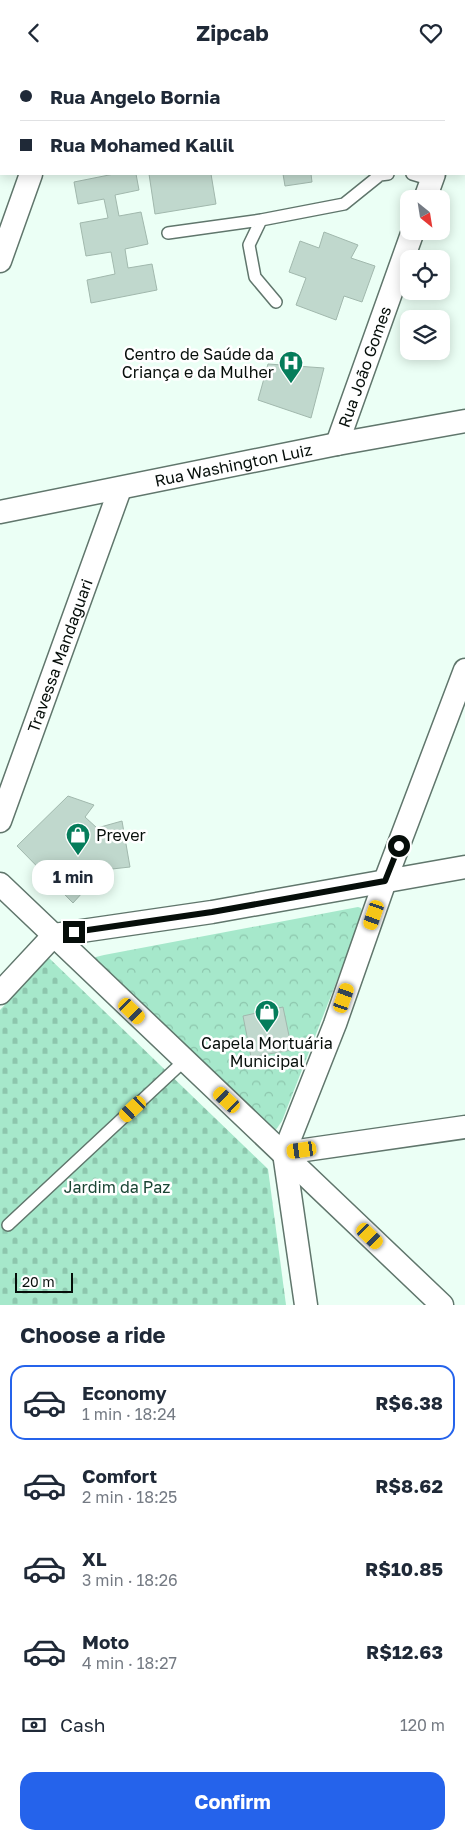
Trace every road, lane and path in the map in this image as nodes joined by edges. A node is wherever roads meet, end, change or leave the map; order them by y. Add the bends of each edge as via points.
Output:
1 (30, 175) edge
2 (380, 175) edge
3 (261, 220) junction
4 (168, 233) dead end
5 (410, 240) edge
6 (0, 261) edge
7 (276, 302) dead end
8 (465, 421) edge
9 (336, 444) junction
10 (120, 489) junction
11 (0, 512) edge
12 (465, 670) edge
13 (0, 821) edge
14 (465, 867) edge
15 (385, 881) junction
16 (0, 884) edge
17 (54, 935) junction
18 (0, 993) edge
19 (184, 1061) junction
20 (465, 1127) edge
21 (284, 1153) junction
22 (8, 1225) dead end
23 (306, 1305) edge
24 (442, 1305) edge

1 - 6 street
2 - 3 lane via 344,204
3 - 4 lane
3 - 7 lane via 249,245 255,277
5 - 9 street, Rua João Gomes
8 - 9 street, Rua Washington Luiz
9 - 10 street, Rua Washington Luiz
10 - 11 street, Rua Washington Luiz
10 - 13 street, Travessa Mandaguari
12 - 15 street
14 - 15 street
15 - 17 street via 212,912
15 - 21 street via 335,1025
16 - 17 street
17 - 18 street
17 - 19 street
19 - 21 street
19 - 22 lane
20 - 21 street
21 - 23 street
21 - 24 street

